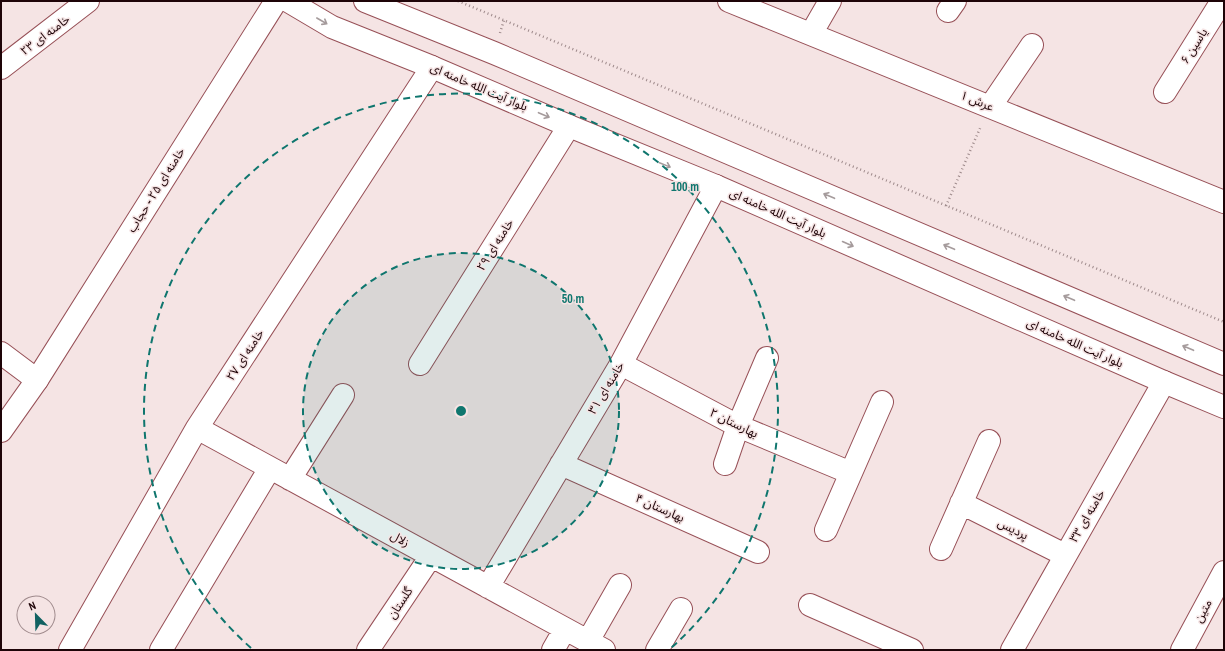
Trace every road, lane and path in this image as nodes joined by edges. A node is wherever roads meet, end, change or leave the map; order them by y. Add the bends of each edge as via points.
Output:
1 (88, 1) edge
2 (276, 1) edge
3 (288, 1) edge
4 (365, 1) edge
5 (458, 1) edge
6 (730, 1) edge
7 (830, 1) edge
8 (1222, 1) edge
9 (811, 34) junction
10 (1032, 45) dead end
11 (432, 67) junction
12 (1, 68) edge
13 (1165, 92) dead end
14 (990, 106) junction
15 (569, 126) junction
16 (716, 186) junction
17 (1224, 202) edge
18 (946, 206) junction
19 (1224, 322) edge
20 (1, 353) edge
21 (767, 358) dead end
22 (420, 364) dead end
23 (620, 364) junction
24 (1224, 364) edge
25 (37, 380) junction
26 (1164, 382) junction
27 (343, 395) dead end
28 (882, 402) dead end
29 (1224, 407) edge
30 (738, 426) junction
31 (197, 428) junction
32 (1, 431) edge
33 (989, 441) dead end
34 (561, 464) junction
35 (725, 464) dead end
36 (270, 468) junction
37 (852, 473) junction
38 (290, 479) junction
39 (962, 502) junction
40 (826, 530) dead end
41 (941, 549) dead end
42 (758, 552) dead end
43 (431, 556) junction
44 (1065, 556) junction
45 (1224, 572) edge
46 (620, 585) dead end
47 (488, 587) junction
48 (810, 605) dead end
49 (681, 609) dead end
50 (565, 629) junction
51 (596, 646) edge
52 (70, 650) edge
53 (161, 650) edge
54 (368, 650) edge
55 (553, 650) edge
56 (657, 650) edge
57 (912, 650) edge
58 (1012, 650) edge
59 (1182, 650) edge

1 - 12 street, خامنه ای ۲۳
2 - 25 street, خامنه ای ۲۵ - حجاب
3 -> 11 street, بلوار آیت الله خامنه ای via 332,27
24 -> 4 street via 494,53
5 - 18 path
6 - 9 street, عرش ۱
7 - 9 street
8 - 13 street, یاسین ۶
9 - 14 street, عرش ۱
10 - 14 street
11 -> 15 street, بلوار آیت الله خامنه ای
11 - 31 street, خامنه ای ۲۷
14 - 17 street, عرش ۱
14 - 18 path
15 -> 16 street, بلوار آیت الله خامنه ای
15 - 22 street, خامنه ای ۲۹
16 - 23 street, خامنه ای ۳۱
16 -> 26 street, بلوار آیت الله خامنه ای
18 - 19 path
20 - 25 street
21 - 30 street
23 - 30 street, بهارستان ۲
23 - 34 street, خامنه ای ۳۱
25 - 32 street, خامنه ای ۲۵ - حجاب
26 - 29 street, بلوار آیت الله خامنه ای
26 - 44 street, خامنه ای ۳۳
27 - 38 street
28 - 37 street
30 - 35 street
30 - 37 street, بهارستان ۲
31 - 36 street, زلال
31 - 52 street, خامنه ای ۲۷
33 - 39 street
34 - 42 street, بهارستان ۴
34 - 47 street, خامنه ای ۳۱
36 - 38 street, زلال
36 - 53 street
37 - 40 street
38 - 43 street, زلال
39 - 41 street
39 - 44 street, پردیس
43 - 47 street, زلال
43 - 54 street, گلستان
44 - 58 street, خامنه ای ۳۳
45 - 59 street, متین
46 - 51 street
47 - 50 street, زلال
48 - 57 street
49 - 56 street
50 - 51 street, زلال
50 - 55 street

